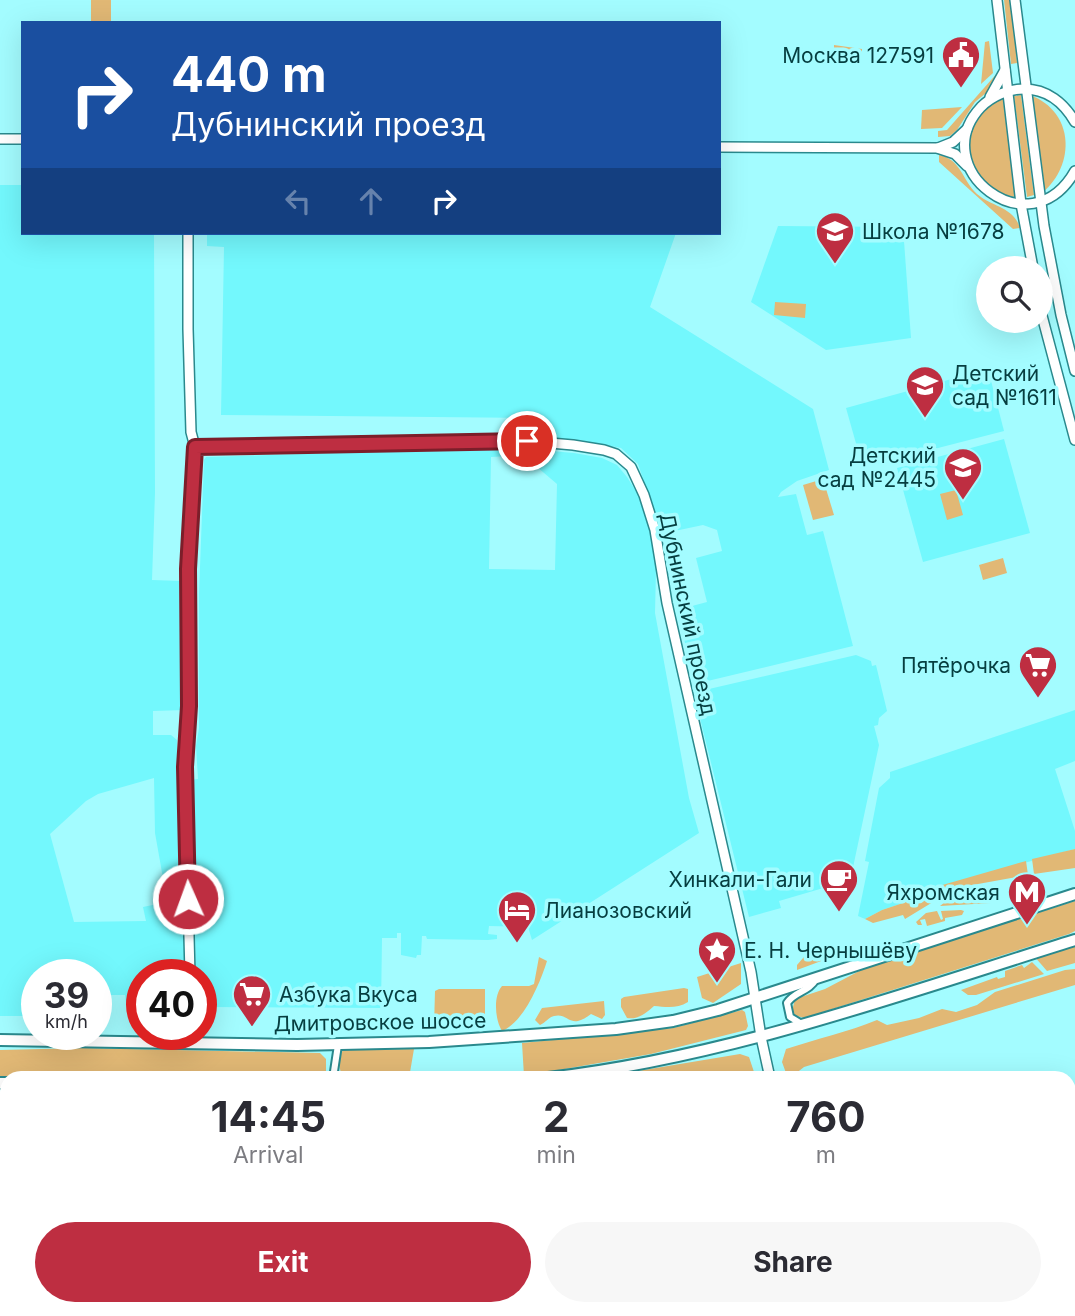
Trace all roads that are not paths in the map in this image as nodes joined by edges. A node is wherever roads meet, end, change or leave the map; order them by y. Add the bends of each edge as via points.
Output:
1 (997, 0) edge
2 (1015, 0) edge
3 (1005, 68) junction
4 (1025, 89) junction
5 (1007, 91) junction
6 (988, 101) junction
7 (1075, 122) edge
8 (970, 125) junction
9 (0, 139) edge
10 (21, 139) edge
11 (721, 147) edge
12 (937, 148) junction
13 (971, 171) junction
14 (1075, 171) edge
15 (1040, 201) junction
16 (1021, 204) junction
17 (188, 235) edge
18 (1031, 256) edge
19 (1047, 333) edge
20 (1075, 372) edge
21 (1075, 440) edge
22 (195, 447) junction
23 (1075, 894) edge
24 (1075, 940) edge
25 (190, 959) edge
26 (817, 978) junction
27 (756, 998) junction
28 (806, 1023) junction
29 (761, 1037) junction
30 (126, 1039) edge
31 (0, 1040) edge
32 (217, 1040) edge
33 (338, 1045) junction
34 (334, 1071) edge
35 (592, 1071) edge
36 (768, 1071) edge

1 - 3 street
2 - 4 street
3 - 5 street
3 - 6 street
4 - 5 street
4 - 7 street via 1054,98
4 - 15 street
5 - 6 street
5 - 16 street
6 - 8 street
8 - 12 street via 953,142
8 - 13 street via 965,149
9 - 10 street
11 - 12 street
12 - 13 street via 955,154
13 - 16 street via 991,195
14 - 15 street via 1058,192
15 - 16 street
15 - 20 street
16 - 18 street
17 - 22 street via 191,432
19 - 21 street
22 - 25 street via 185,780
22 - 27 street, Дубнинский проезд via 527,441 590,447 625,461 637,476 655,530 688,704
23 - 26 main road, Дмитровское шоссе
24 - 28 main road
26 - 27 main road, Дмитровское шоссе
26 - 28 street via 787,1003 793,1020
27 - 29 street
27 - 33 main road, Дмитровское шоссе via 698,1016 616,1029
28 - 29 main road
29 - 35 main road
29 - 36 street
30 - 31 main road, Дмитровское шоссе
32 - 33 main road, Дмитровское шоссе
33 - 34 street

